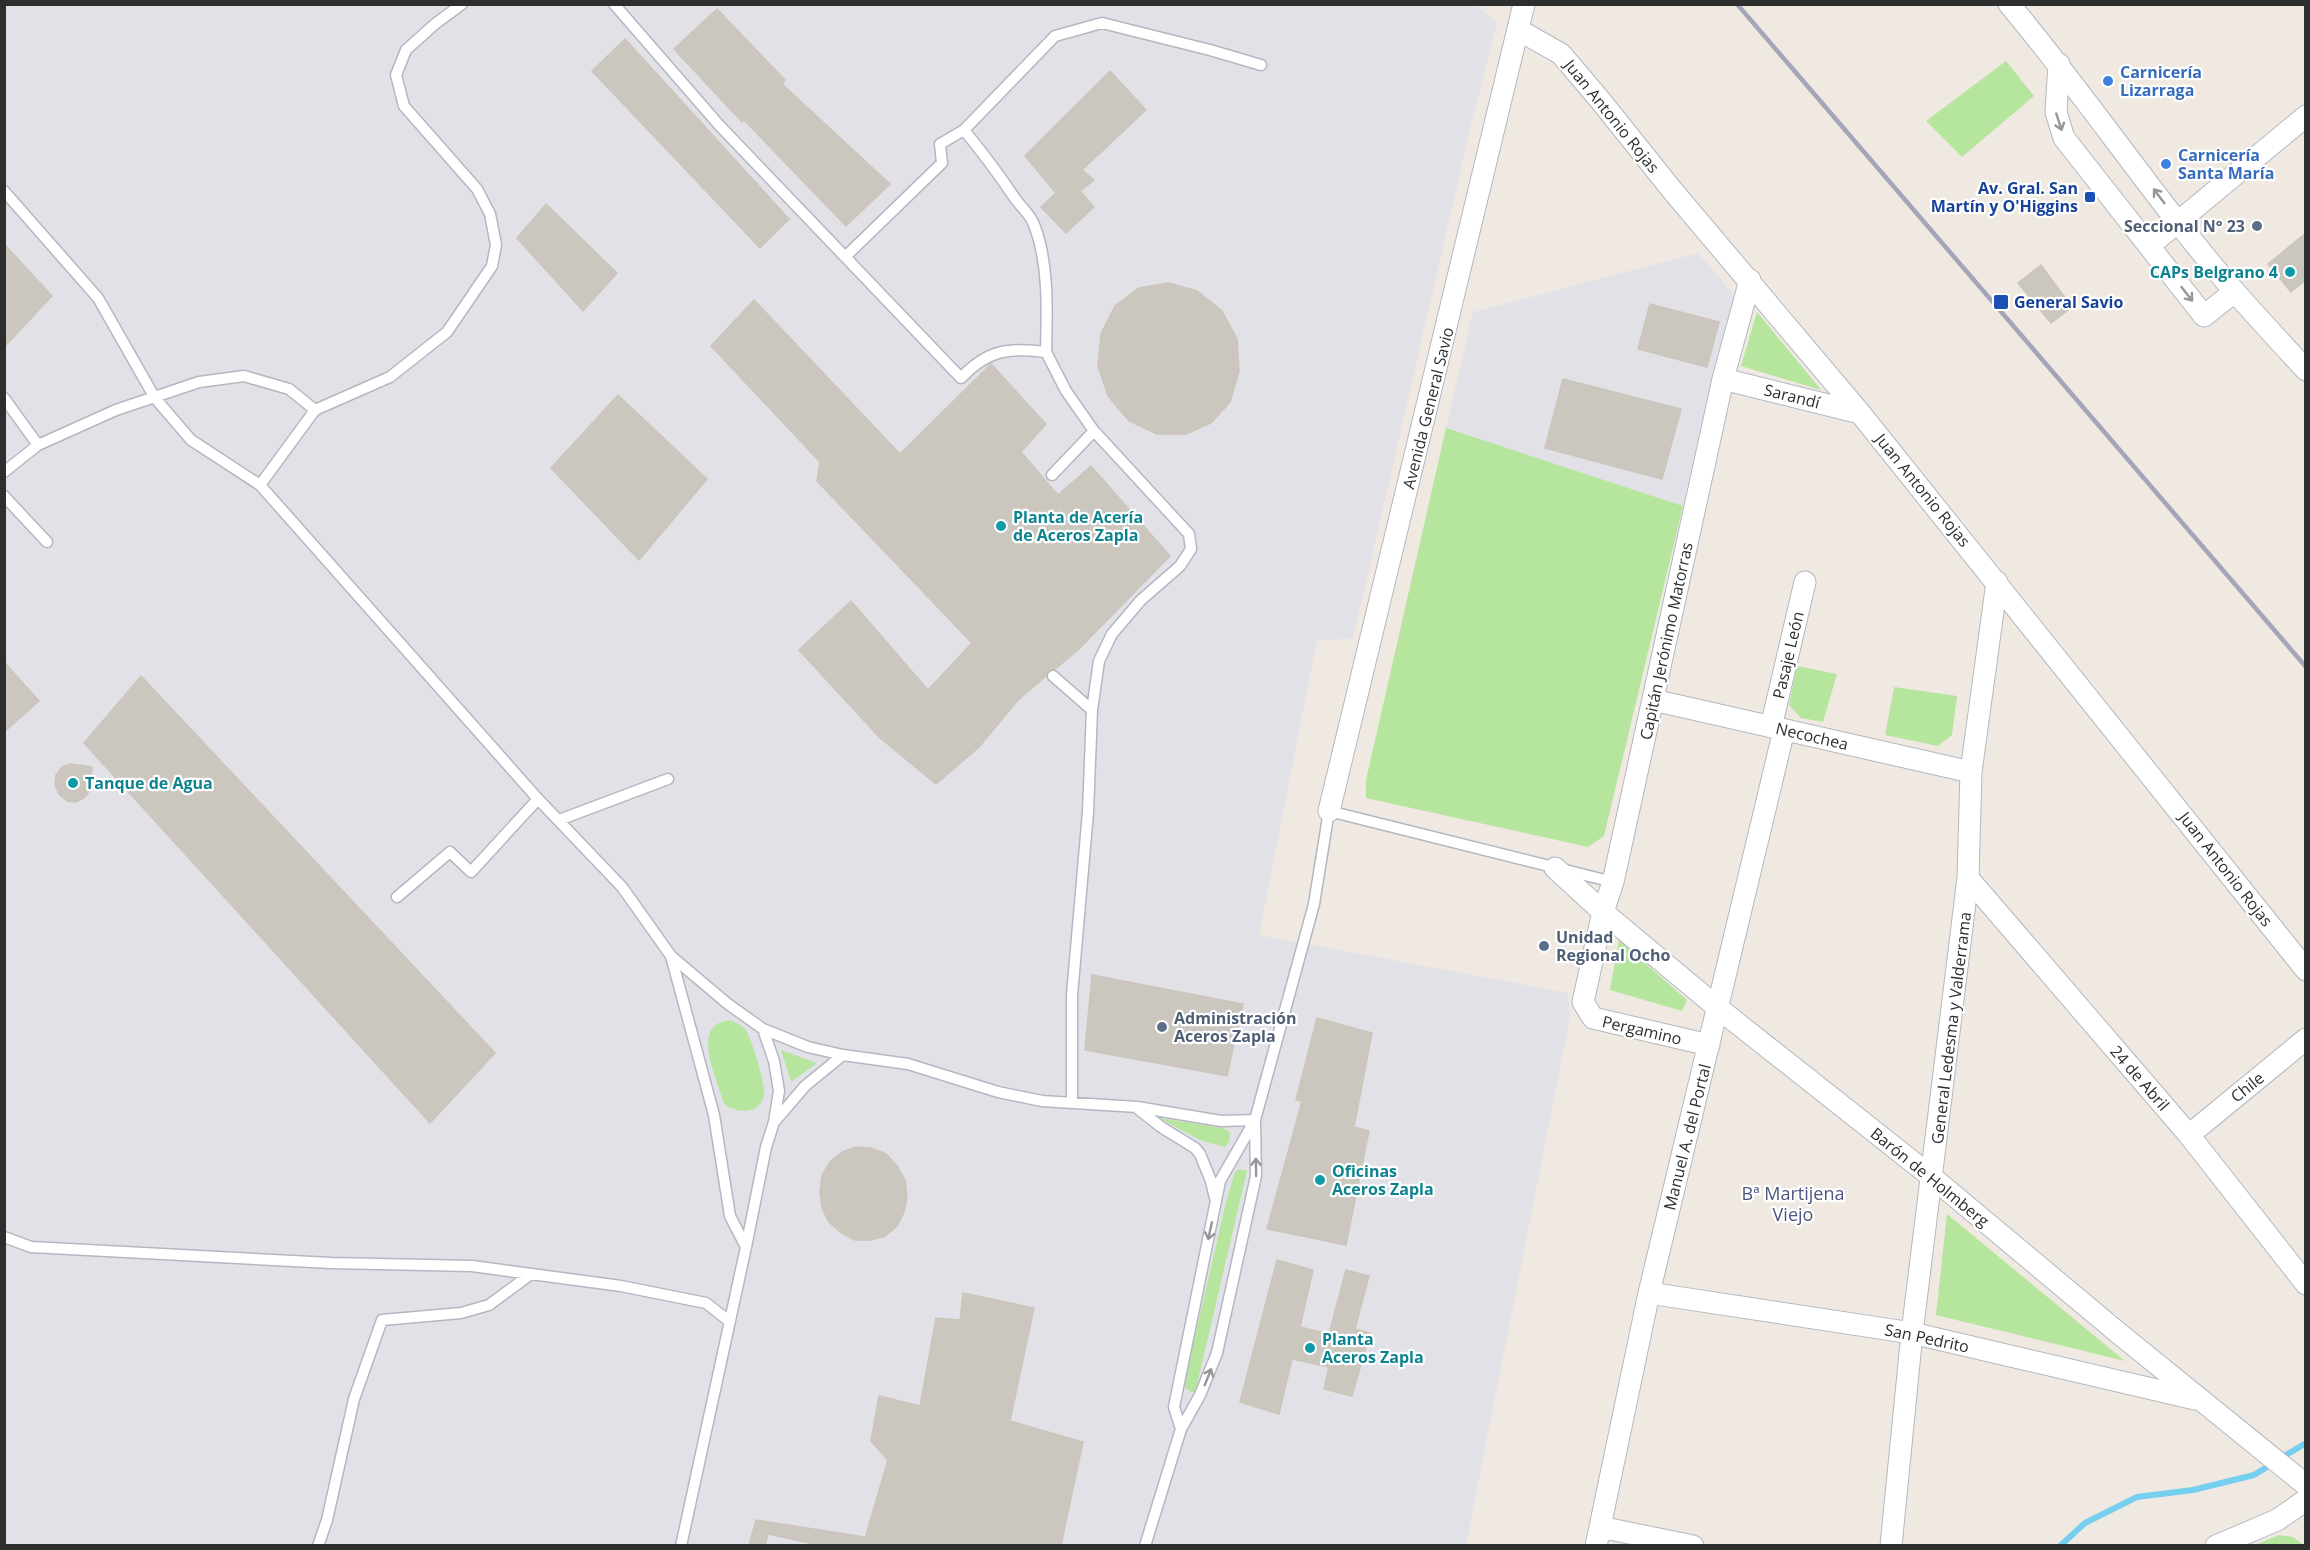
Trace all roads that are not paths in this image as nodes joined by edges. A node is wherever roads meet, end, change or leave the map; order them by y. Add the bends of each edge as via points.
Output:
1 (462, 4) edge
2 (614, 4) edge
3 (1524, 4) edge
4 (2009, 4) edge
5 (1519, 30) junction
6 (2059, 64) junction
7 (1261, 65) dead end
8 (2306, 116) edge
9 (964, 130) junction
10 (4, 191) edge
11 (2179, 222) junction
12 (2149, 246) junction
13 (846, 256) junction
14 (1750, 280) junction
15 (2235, 292) junction
16 (1046, 351) junction
17 (2306, 370) edge
18 (1723, 379) junction
19 (4, 398) edge
20 (155, 398) junction
21 (315, 410) junction
22 (1860, 413) junction
23 (1094, 432) junction
24 (38, 445) junction
25 (4, 472) edge
26 (1052, 475) dead end
27 (261, 485) junction
28 (4, 496) edge
29 (46, 542) dead end
30 (1805, 582) dead end
31 (1997, 582) junction
32 (1053, 676) dead end
33 (1653, 700) junction
34 (1092, 710) junction
35 (1778, 728) junction
36 (1971, 772) junction
37 (668, 779) dead end
38 (538, 799) junction
39 (1329, 811) junction
40 (559, 820) junction
41 (1556, 868) junction
42 (1968, 878) junction
43 (1613, 882) junction
44 (397, 897) dead end
45 (1603, 912) junction
46 (671, 956) junction
47 (2306, 970) edge
48 (1583, 1002) joint
49 (1718, 1008) junction
50 (763, 1029) junction
51 (2306, 1039) edge
52 (1709, 1046) junction
53 (843, 1055) junction
54 (1072, 1103) junction
55 (1137, 1107) junction
56 (1254, 1120) junction
57 (774, 1122) junction
58 (2189, 1134) junction
59 (1933, 1178) junction
60 (1216, 1203) junction
61 (4, 1237) edge
62 (746, 1247) junction
63 (531, 1274) junction
64 (2306, 1284) edge
65 (1649, 1293) junction
66 (729, 1321) junction
67 (1912, 1333) junction
68 (2202, 1401) junction
69 (1181, 1429) junction
70 (2305, 1490) edge
71 (1598, 1536) edge
72 (318, 1545) edge
73 (681, 1545) edge
74 (1145, 1545) edge
75 (1694, 1545) edge
76 (1891, 1545) edge
77 (2216, 1545) edge

1 - 21 lane via 406,50 396,75 404,106 477,189 490,214 496,244 492,266 447,332 390,377
2 - 13 lane via 719,125
3 - 5 street, Avenida General Savio
4 - 6 street
5 - 14 street, Juan Antonio Rojas via 1561,54
5 - 39 street, Avenida General Savio
11 -> 6 street
6 -> 12 street via 2056,112 2064,138
7 - 9 lane via 1102,23 1055,36
8 - 11 street
9 - 13 lane via 940,144 942,163
9 - 16 lane via 1028,212 1035,227 1044,269
10 - 20 lane via 98,298
11 - 12 street
11 - 15 street
12 -> 15 street via 2204,315
13 - 16 lane via 961,378 976,363 1003,351
14 - 18 street, Capitán Jerónimo Matorras
14 - 22 street, Juan Antonio Rojas
15 - 17 street
16 - 23 lane via 1066,392
18 - 22 street, Sarandí
18 - 33 street, Capitán Jerónimo Matorras
19 - 24 lane
20 - 21 lane via 199,382 244,376 289,389
20 - 24 lane via 117,410
20 - 27 lane via 191,440
21 - 27 lane
22 - 31 street, Juan Antonio Rojas
23 - 26 lane
23 - 34 lane via 1189,534 1191,549 1180,566 1141,600 1112,634 1099,661
24 - 25 lane
27 - 38 lane
28 - 29 lane
30 - 35 street, Pasaje León
31 - 36 street, General Ledesma y Valderrama
31 - 47 street, Juan Antonio Rojas
32 - 34 lane
33 - 35 street, Necochea
33 - 43 street, Capitán Jerónimo Matorras
34 - 54 lane via 1088,812 1072,995
35 - 36 street, Necochea
35 - 49 street, Manuel A. del Portal
36 - 42 street, General Ledesma y Valderrama
37 - 40 lane
38 - 40 lane
38 - 44 lane via 471,872 450,852
39 - 41 lane
39 - 56 lane via 1314,904
40 - 46 lane via 622,887
41 - 43 lane
41 - 45 street, Barón de Holmberg
42 - 58 street, 24 de Abril
42 - 59 street, General Ledesma y Valderrama
43 - 45 street, Capitán Jerónimo Matorras
45 - 48 street, Capitán Jerónimo Matorras
45 - 49 street, Barón de Holmberg
46 - 50 lane
46 - 62 lane via 714,1115 730,1215
48 - 52 street, Pergamino via 1593,1018
49 - 52 street, Manuel A. del Portal
49 - 59 street, Barón de Holmberg
50 - 53 lane via 808,1047
50 - 57 lane via 779,1091
51 - 58 street, Chile
52 - 65 street, Manuel A. del Portal
53 - 54 lane via 909,1064 998,1092
53 - 57 lane via 805,1086
54 - 55 lane
55 - 56 lane via 1221,1121
55 - 60 lane via 1200,1154
56 - 60 lane via 1220,1181
69 -> 56 lane via 1217,1353 1256,1176
57 - 62 lane
58 - 64 street, 24 de Abril
59 - 67 street, General Ledesma y Valderrama
59 - 68 street, Barón de Holmberg
60 -> 69 lane via 1174,1407
61 - 63 lane via 31,1247 331,1263 472,1266
62 - 66 lane
63 - 66 lane via 621,1286 706,1304
63 - 72 lane via 489,1305 460,1313 382,1320 354,1398
65 - 67 street, San Pedrito
65 - 71 street, Manuel A. del Portal
66 - 73 lane
67 - 68 street, San Pedrito
67 - 76 street, General Ledesma y Valderrama
68 - 70 street, Barón de Holmberg
69 - 74 lane
70 - 77 street via 2277,1520
71 - 75 street

